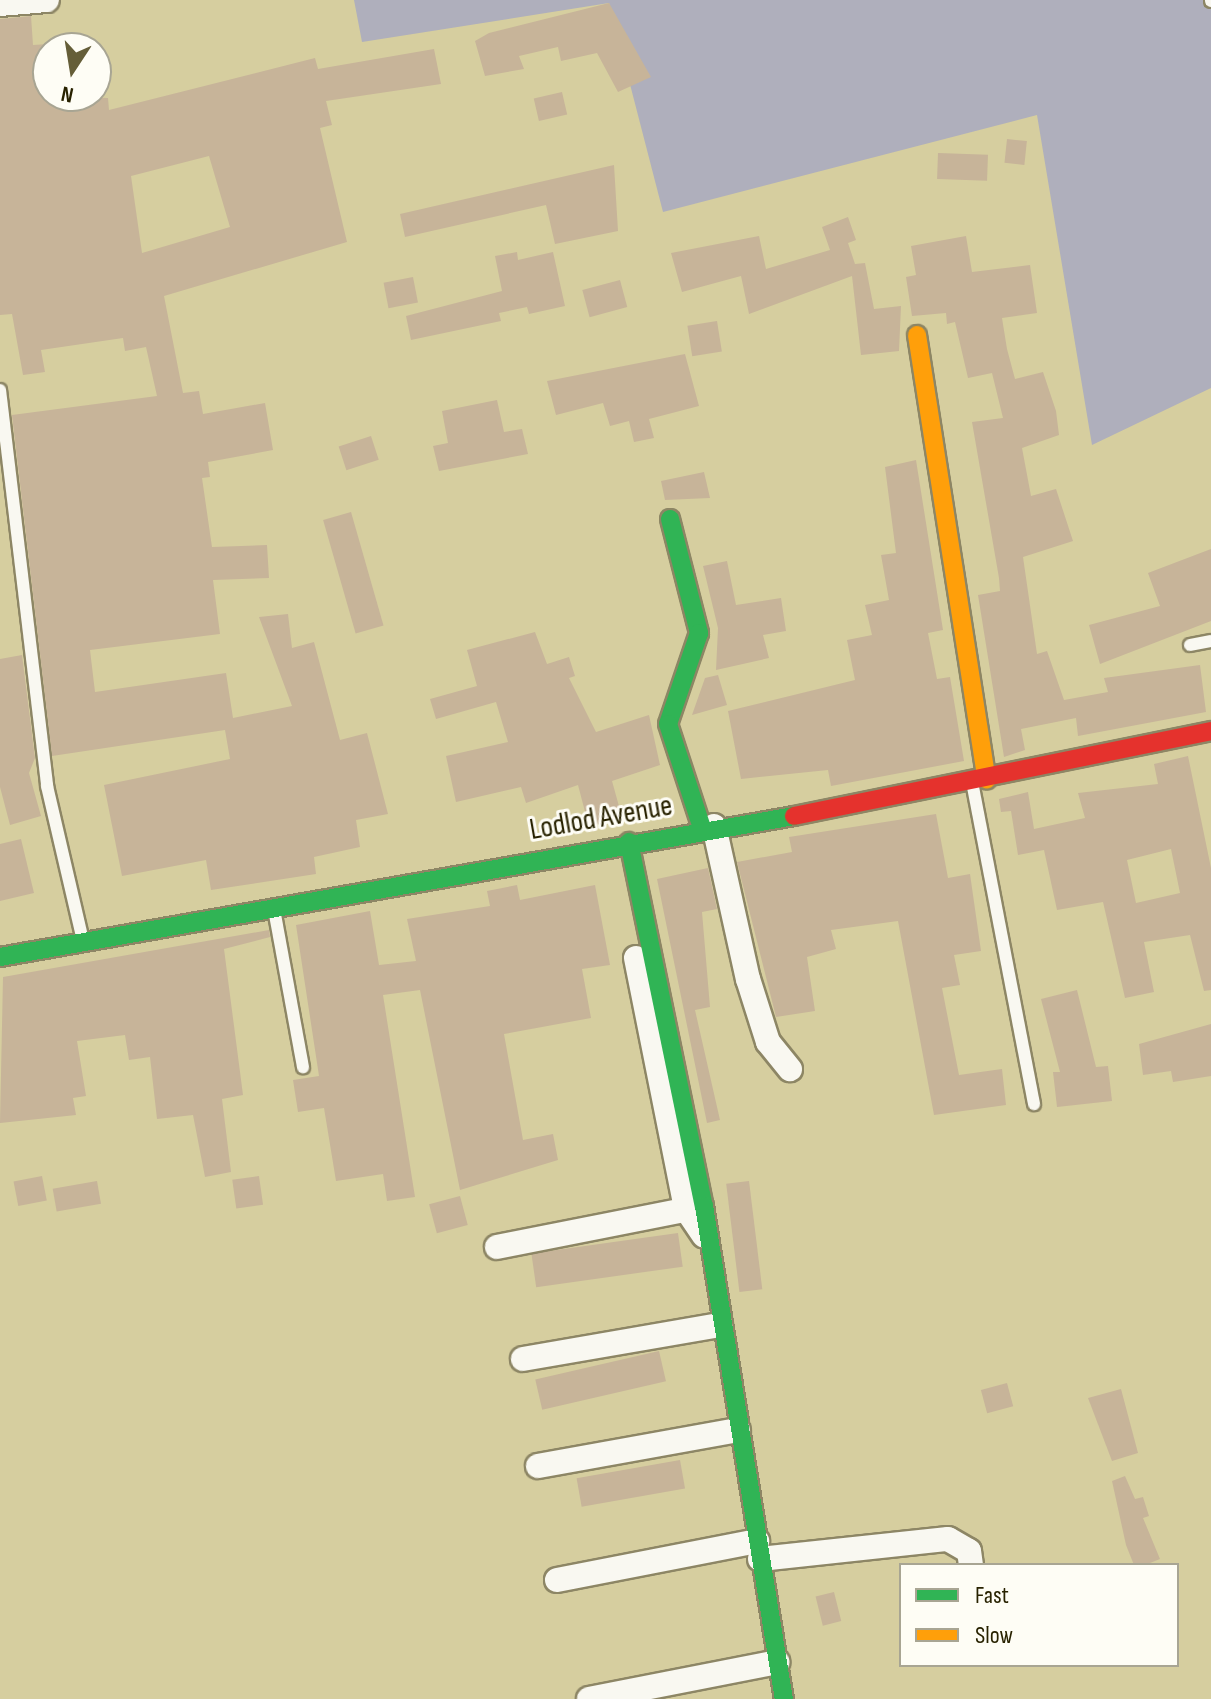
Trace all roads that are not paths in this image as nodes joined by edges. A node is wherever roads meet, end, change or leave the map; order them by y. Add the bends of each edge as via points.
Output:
1 (47, 0) edge
2 (0, 4) edge
3 (917, 335) dead end
4 (0, 388) edge
5 (670, 519) dead end
6 (1211, 641) edge
7 (1190, 645) dead end
8 (1211, 731) edge
9 (980, 782) junction
10 (708, 827) junction
11 (622, 844) junction
12 (274, 906) junction
13 (82, 937) junction
14 (0, 957) edge
15 (303, 1067) dead end
16 (790, 1069) dead end
17 (1034, 1104) dead end
18 (695, 1208) junction
19 (704, 1236) joint
20 (497, 1247) dead end
21 (720, 1325) junction
22 (523, 1359) dead end
23 (738, 1430) junction
24 (538, 1466) dead end
25 (759, 1550) junction
26 (971, 1563) edge
27 (557, 1580) dead end
28 (777, 1662) junction
29 (589, 1699) edge
30 (784, 1699) edge

1 - 2 street
3 - 9 street
4 - 13 lane via 47,786
5 - 10 street via 699,633 668,724
6 - 7 lane
8 - 9 street, Lodlod Avenue
9 - 10 street, Lodlod Avenue
9 - 17 lane
10 - 11 street, Lodlod Avenue
10 - 16 street via 768,1042
11 - 12 street, Lodlod Avenue
11 - 18 street
12 - 13 street, Lodlod Avenue
12 - 15 lane
13 - 14 street, Lodlod Avenue
18 - 19 street
18 - 20 street
19 - 21 street
21 - 22 street
21 - 23 street
23 - 24 street
23 - 25 street
25 - 26 street via 948,1539 969,1551
25 - 27 street
25 - 28 street
28 - 29 street
28 - 30 street

